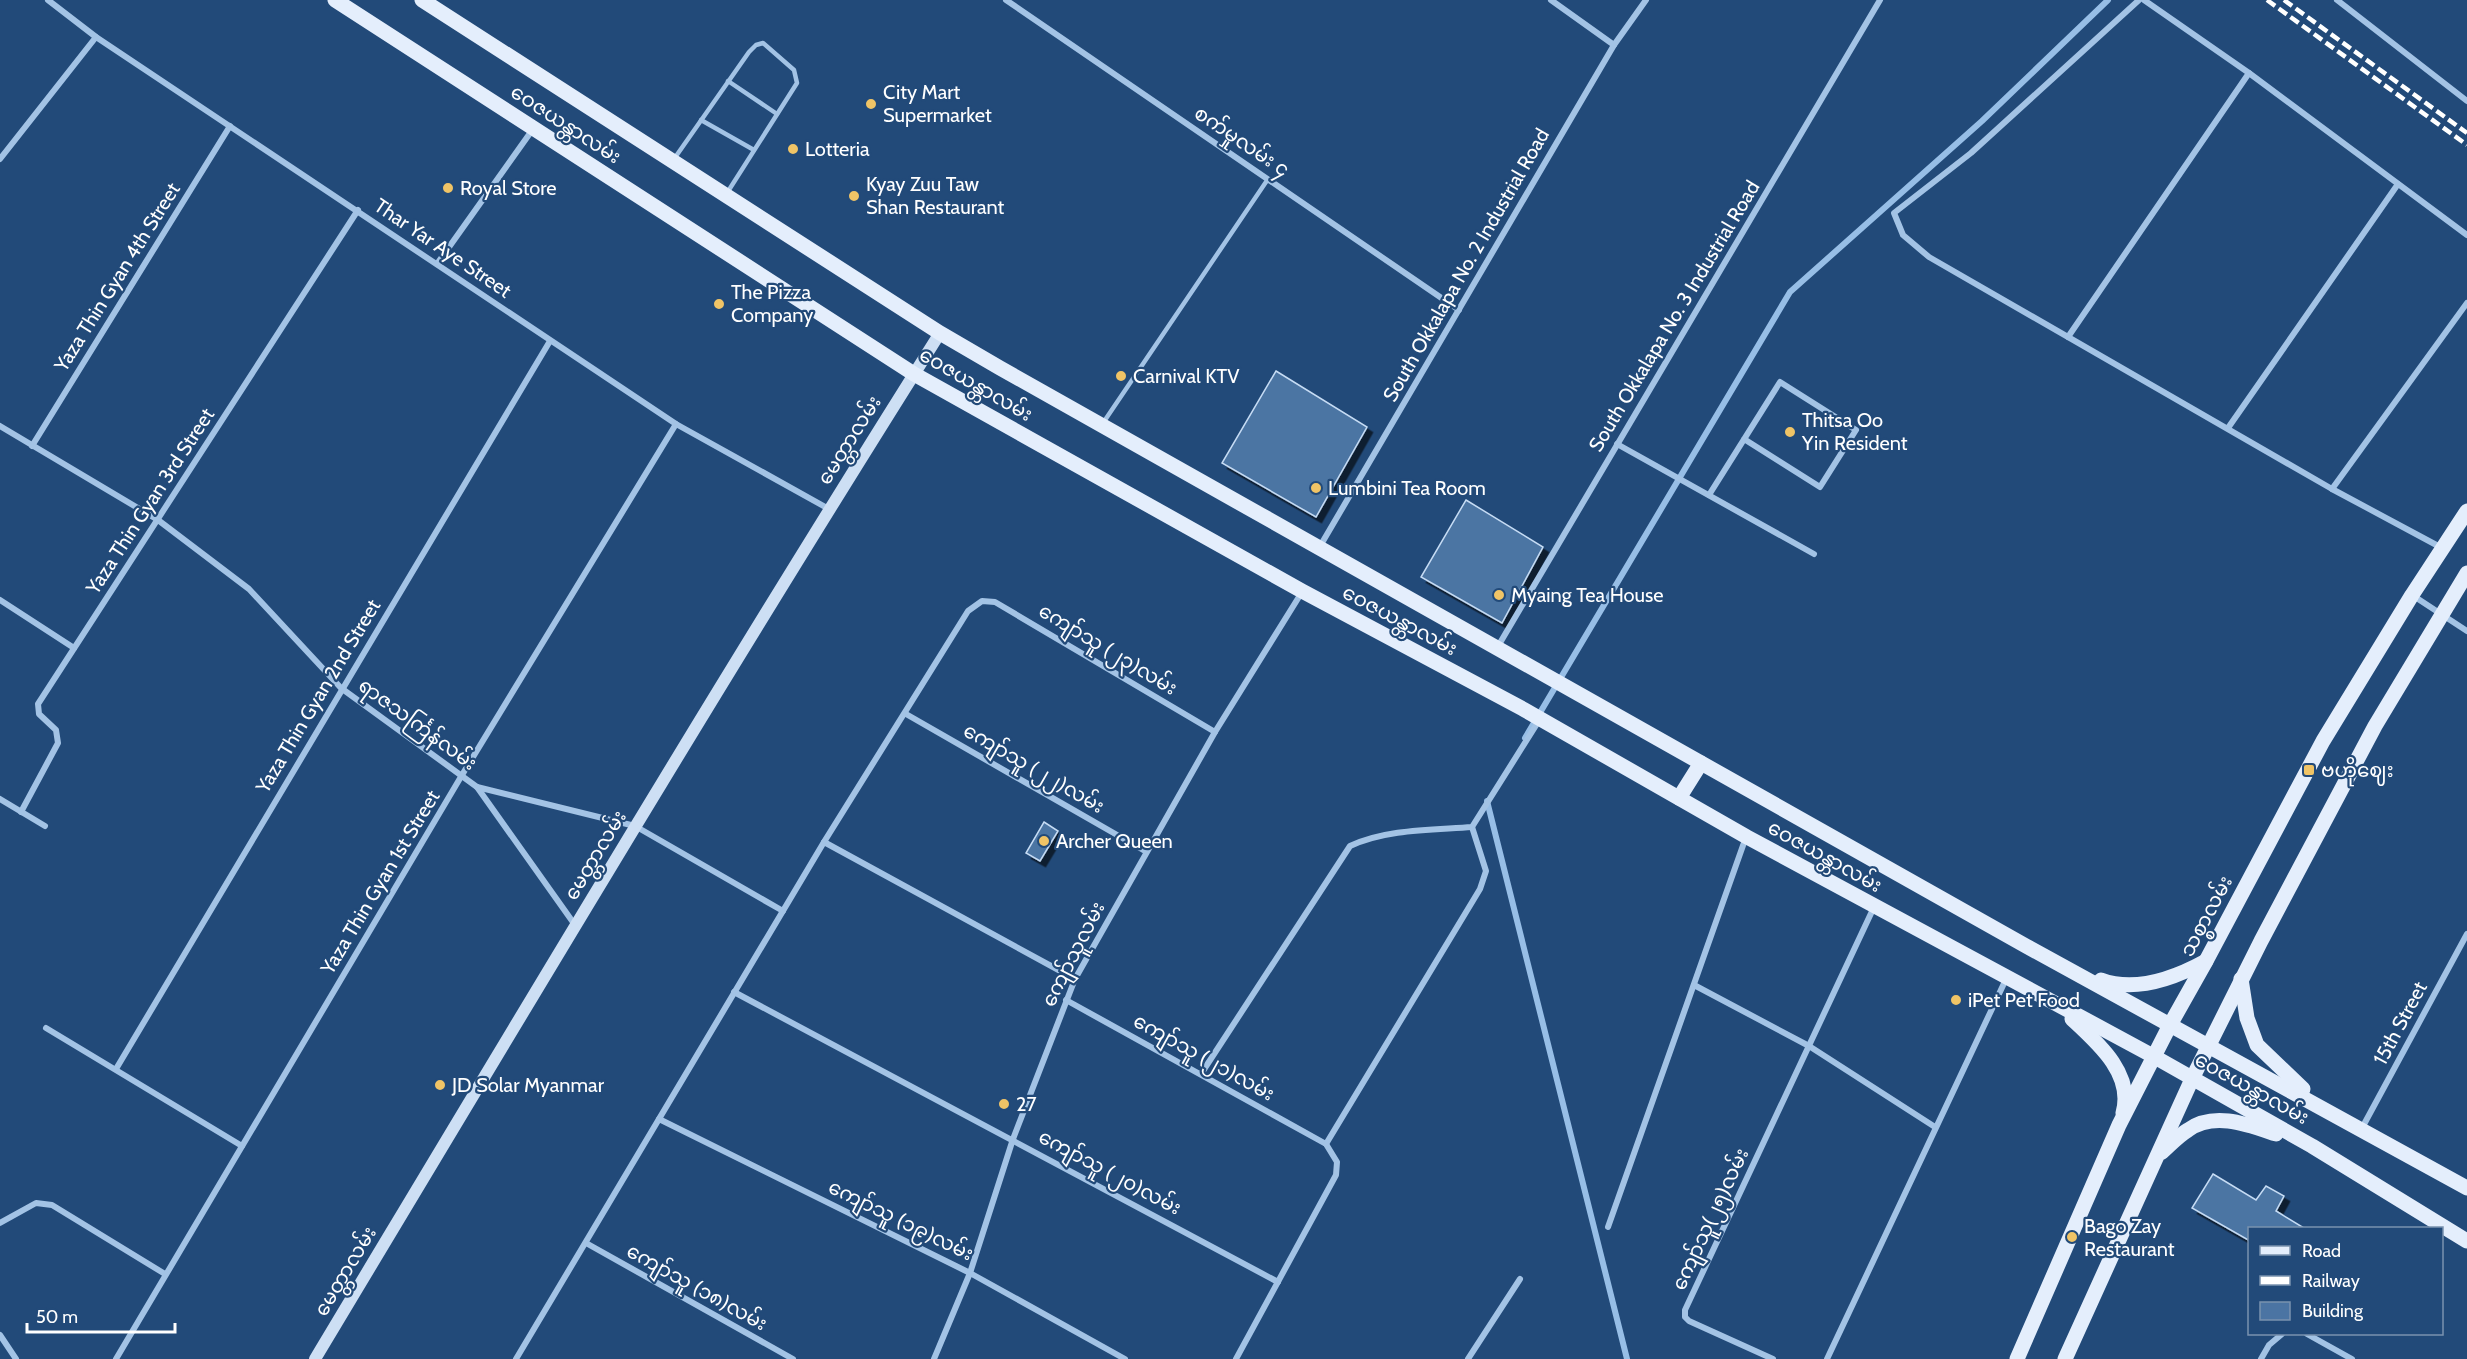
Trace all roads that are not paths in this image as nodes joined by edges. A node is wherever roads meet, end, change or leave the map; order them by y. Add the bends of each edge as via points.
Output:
1 (48, 0) edge
2 (335, 0) edge
3 (422, 0) edge
4 (1006, 0) edge
5 (1551, 0) edge
6 (1646, 0) edge
7 (1880, 0) edge
8 (2139, 0) edge
9 (2144, 0) edge
10 (2337, 0) edge
11 (96, 37) junction
12 (1614, 45) junction
13 (2249, 73) junction
14 (728, 81) junction
15 (2467, 101) edge
16 (777, 114) junction
17 (701, 120) junction
18 (230, 126) junction
19 (534, 128) junction
20 (754, 150) junction
21 (0, 159) edge
22 (673, 161) junction
23 (1268, 179) junction
24 (2398, 184) junction
25 (725, 195) junction
26 (358, 210) junction
27 (2467, 235) edge
28 (437, 264) junction
29 (2467, 303) edge
30 (1459, 310) junction
31 (940, 333) junction
32 (2068, 337) junction
33 (550, 341) junction
34 (914, 374) junction
35 (676, 424) junction
36 (0, 426) edge
37 (1101, 426) junction
38 (2228, 428) junction
39 (1744, 440) junction
40 (1617, 444) junction
41 (32, 446) junction
42 (2332, 489) junction
43 (1708, 495) junction
44 (829, 509) junction
45 (2467, 511) edge
46 (158, 520) junction
47 (2442, 548) junction
48 (1318, 549) junction
49 (1814, 554) dead end
50 (2467, 573) edge
51 (1302, 591) junction
52 (2412, 595) junction
53 (0, 600) edge
54 (2442, 616) junction
55 (2467, 631) edge
56 (74, 648) junction
57 (1496, 648) junction
58 (341, 688) junction
59 (906, 714) junction
60 (1540, 718) junction
61 (1215, 732) junction
62 (1701, 763) junction
63 (462, 776) junction
64 (477, 787) junction
65 (1679, 798) junction
66 (0, 799) edge
67 (21, 812) junction
68 (45, 826) dead end
69 (635, 826) junction
70 (1472, 827) junction
71 (1747, 837) junction
72 (824, 842) junction
73 (1145, 851) junction
74 (1874, 907) junction
75 (783, 910) junction
76 (576, 926) junction
77 (2467, 934) edge
78 (2206, 961) junction
79 (2072, 969) junction
80 (2007, 977) junction
81 (1076, 979) junction
82 (2241, 979) junction
83 (1694, 985) junction
84 (734, 992) junction
85 (1066, 1000) junction
86 (2054, 1003) junction
87 (2170, 1025) junction
88 (46, 1028) dead end
89 (1809, 1046) junction
90 (2207, 1046) junction
91 (2153, 1056) junction
92 (116, 1069) junction
93 (1202, 1074) junction
94 (2192, 1078) junction
95 (2326, 1108) junction
96 (659, 1119) junction
97 (2119, 1125) junction
98 (1935, 1127) junction
99 (2362, 1128) junction
100 (1013, 1139) junction
101 (1326, 1144) junction
102 (242, 1146) junction
103 (2312, 1146) junction
104 (2157, 1156) junction
105 (2467, 1188) edge
106 (0, 1223) edge
107 (1608, 1227) dead end
108 (2467, 1241) edge
109 (586, 1243) junction
110 (970, 1273) junction
111 (165, 1274) junction
112 (1520, 1278) dead end
113 (1278, 1282) junction
114 (0, 1335) edge
115 (2281, 1335) edge
116 (2309, 1335) edge
117 (16, 1359) edge
118 (116, 1359) edge
119 (315, 1359) edge
120 (516, 1359) edge
121 (793, 1359) edge
122 (934, 1359) edge
123 (1125, 1359) edge
124 (1236, 1359) edge
125 (1468, 1359) edge
126 (1773, 1359) edge
127 (1827, 1359) edge
128 (2017, 1359) edge
129 (2065, 1359) edge
130 (2261, 1359) edge
131 (2352, 1359) edge

1 - 11 street, Thar Yar Aye Street
2 - 19 main road, ဝေဇယန္တာလမ်း
3 - 22 main road, ဝေဇယန္တာလမ်း
4 - 23 street, စက်မှုလမ်း ၄
5 - 12 street
6 - 12 street, South Okkalapa No. 2 Industrial Road
7 - 40 street, South Okkalapa No. 3 Industrial Road
8 - 32 street via 1971,153 1894,213 1903,235 1929,257
9 - 13 street
10 - 15 street
11 - 18 street, Thar Yar Aye Street
11 - 21 street
12 - 30 street, South Okkalapa No. 2 Industrial Road
13 - 24 street
13 - 32 street
14 - 16 lane
14 - 16 lane via 749,51 764,43 798,76
14 - 17 lane
16 - 20 lane
17 - 20 lane
17 - 22 lane
18 - 26 street, Thar Yar Aye Street
18 - 41 street, Yaza Thin Gyan 4th Street
19 - 28 street
19 - 34 main road, ဝေဇယန္တာလမ်း
20 - 25 lane
22 - 25 main road, ဝေဇယန္တာလမ်း
23 - 30 street, စက်မှုလမ်း ၄
23 - 37 lane
24 - 27 street
24 - 38 street
25 - 31 main road, ဝေဇယန္တာလမ်း
26 - 28 street, Thar Yar Aye Street
26 - 46 street, Yaza Thin Gyan 3rd Street
28 - 33 street, Thar Yar Aye Street
29 - 42 street
30 - 48 street, South Okkalapa No. 2 Industrial Road
31 - 34 main road, မေတ္တာလမ်း
31 - 37 main road, ဝေဇယန္တာလမ်း
32 - 38 street
33 - 35 street, Thar Yar Aye Street
33 - 58 street, Yaza Thin Gyan 2nd Street
34 - 44 main road, မေတ္တာလမ်း
34 - 51 main road, ဝေဇယန္တာလမ်း
35 - 44 street, Thar Yar Aye Street
35 - 63 street, Yaza Thin Gyan 1st Street
36 - 41 street, ရာဇသင်္ကြန်လမ်း
37 - 48 main road, ဝေဇယန္တာလမ်း
38 - 42 street
39 - 39 street via 1780,382 1856,430 1820,487
39 - 43 street
40 - 43 street
40 - 57 street, South Okkalapa No. 3 Industrial Road
41 - 46 street, ရာဇသင်္ကြန်လမ်း
42 - 47 street
43 - 49 street
44 - 69 main road, မေတ္တာလမ်း
45 - 47 main road, သစ္စာလမ်း
46 - 56 street, Yaza Thin Gyan 3rd Street
46 - 58 street, ရာဇသင်္ကြန်လမ်း via 249,589
47 - 52 main road, သစ္စာလမ်း
48 - 57 main road, ဝေဇယန္တာလမ်း
50 - 54 main road
51 - 60 main road, ဝေဇယန္တာလမ်း
51 - 61 street, ကျော်သူလမ်း
52 - 54 street
52 - 78 main road, သစ္စာလမ်း via 2323,741
53 - 56 street
54 - 55 street
54 - 82 main road via 2369,737
56 - 67 street, Yaza Thin Gyan 3rd Street via 38,704 39,714 56,730 58,743
57 - 62 main road, ဝေဇယန္တာလမ်း
58 - 63 street, ရာဇသင်္ကြန်လမ်း
58 - 92 street, Yaza Thin Gyan 2nd Street
59 - 61 street, ကျော်သူ (၂၃)လမ်း via 968,611 982,601 995,602
59 - 72 street
59 - 73 street, ကျော်သူ (၂၂)လမ်း
60 - 65 main road, ဝေဇယန္တာလမ်း
60 - 70 street
61 - 73 street, ကျော်သူလမ်း
62 - 65 main road
62 - 79 main road, ဝေဇယန္တာလမ်း
63 - 64 street, ရာဇသင်္ကြန်လမ်း
63 - 102 street, Yaza Thin Gyan 1st Street
64 - 69 street
64 - 76 street
65 - 71 main road, ဝေဇယန္တာလမ်း
66 - 67 street
67 - 68 street
69 - 75 street
69 - 76 main road, မေတ္တာလမ်း
70 - 93 street via 1406,832 1350,846
70 - 101 street via 1486,871 1480,889
71 - 74 main road, ဝေဇယန္တာလမ်း
71 - 83 street
72 - 75 street
72 - 81 street
73 - 81 street, ကျော်သူလမ်း
74 - 80 main road, ဝေဇယန္တာလမ်း
74 - 89 street, ကျော်သူ(၂၅)လမ်း
75 - 84 street
76 - 119 main road, မေတ္တာလမ်း
77 - 99 street, 15th Street
78 - 79 main road via 2181,975 2146,984 2113,985
78 - 87 main road, သစ္စာလမ်း
79 - 87 main road, ဝေဇယန္တာလမ်း
80 - 86 main road, ဝေဇယန္တာလမ်း
80 - 98 street
81 - 85 street, ကျော်သူလမ်း
82 - 90 main road
82 - 95 main road via 2247,1018 2257,1045
83 - 89 street
83 - 107 street
84 - 96 street
84 - 100 street, ကျော်သူ (၂၀)လမ်း
85 - 93 street, ကျော်သူ (၂၁)လမ်း
85 - 100 street, ကျော်သူလမ်း
86 - 91 main road, ဝေဇယန္တာလမ်း
86 - 97 main road via 2101,1045 2119,1071 2125,1105
87 - 90 main road, ဝေဇယန္တာလမ်း
87 - 91 main road, သစ္စာလမ်း
88 - 92 street
89 - 98 street
89 - 126 street, ကျော်သူ(၂၅)လမ်း via 1685,1310 1689,1321
90 - 94 main road
90 - 95 main road, ဝေဇယန္တာလမ်း
91 - 94 main road, ဝေဇယန္တာလမ်း
91 - 97 main road, သစ္စာလမ်း
92 - 102 street
93 - 101 street, ကျော်သူ (၂၁)လမ်း
94 - 103 main road, ဝေဇယန္တာလမ်း
94 - 104 main road
95 - 99 main road, ဝေဇယန္တာလမ်း
96 - 109 street
96 - 110 street, ကျော်သူ (၁၉)လမ်း
97 - 128 main road, သစ္စာလမ်း
98 - 127 street
99 - 105 main road, ဝေဇယန္တာလမ်း
100 - 110 street, ကျော်သူလမ်း
100 - 113 street, ကျော်သူ (၂၀)လမ်း
101 - 113 street via 1337,1162 1336,1174
102 - 111 street, Yaza Thin Gyan 1st Street
103 - 104 main road via 2239,1121 2207,1122 2189,1128
103 - 108 main road, ဝေဇယန္တာလမ်း
104 - 129 main road
106 - 111 street via 36,1203 52,1205
109 - 120 street
109 - 121 street, ကျော်သူ (၁၈)လမ်း
110 - 122 street, ကျော်သူလမ်း
110 - 123 street, ကျော်သူ (၁၉)လမ်း
111 - 118 street, Yaza Thin Gyan 1st Street
112 - 125 street
113 - 124 street
114 - 117 street
115 - 130 street
116 - 131 street

